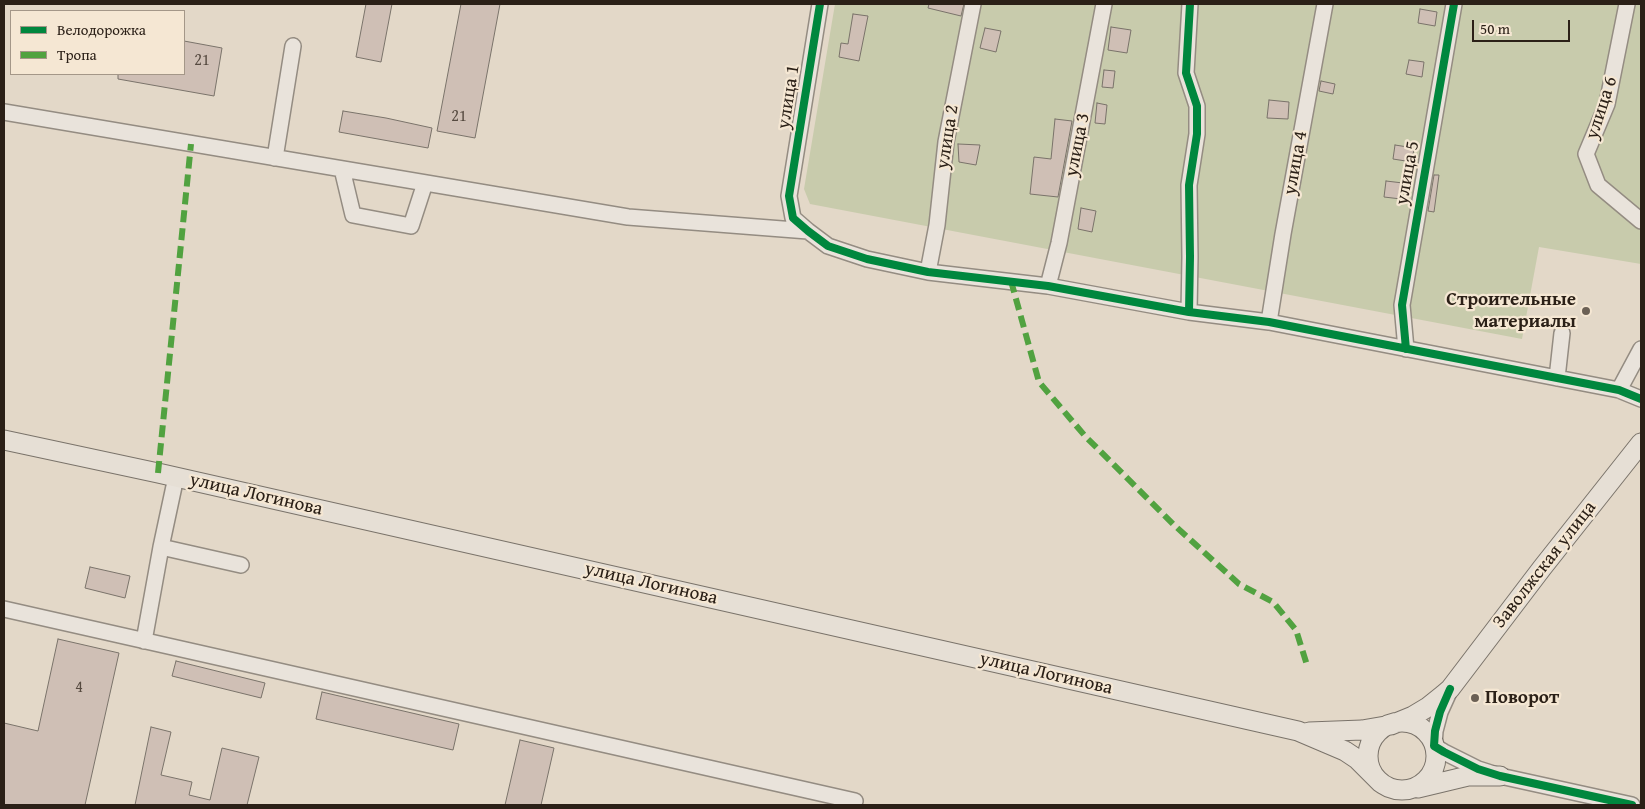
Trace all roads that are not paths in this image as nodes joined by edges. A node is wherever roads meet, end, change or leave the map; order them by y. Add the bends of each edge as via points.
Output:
1 (820, 4) edge
2 (973, 4) edge
3 (1104, 4) edge
4 (1190, 4) edge
5 (1325, 4) edge
6 (1454, 4) edge
7 (1628, 4) edge
8 (293, 46) dead end
9 (4, 112) edge
10 (275, 158) junction
11 (342, 169) junction
12 (425, 183) junction
13 (1641, 221) edge
14 (808, 231) junction
15 (928, 272) junction
16 (1048, 286) junction
17 (1189, 312) junction
18 (1269, 322) junction
19 (1562, 333) dead end
20 (1406, 349) junction
21 (1641, 350) edge
22 (1557, 378) junction
23 (1619, 390) junction
24 (1641, 399) edge
25 (4, 440) edge
26 (1641, 443) edge
27 (176, 477) junction
28 (161, 548) junction
29 (241, 565) dead end
30 (4, 609) edge
31 (144, 641) junction
32 (1450, 689) junction
33 (1390, 725) junction
34 (1298, 731) junction
35 (1434, 746) junction
36 (1500, 776) junction
37 (1381, 783) junction
38 (1410, 790) junction
39 (855, 801) dead end
40 (1632, 805) edge

1 - 14 street, улица 1 via 789,196 793,218
2 - 15 street, улица 2 via 948,134
3 - 16 street, улица 3
4 - 17 street via 1186,72 1197,106 1197,134 1189,185
5 - 18 street, улица 4
6 - 20 street, улица 5 via 1402,304
7 - 13 street, улица 6 via 1608,104 1586,154 1598,186
8 - 10 street
9 - 10 street
10 - 11 street
11 - 12 street
11 - 12 street via 353,215 410,226
12 - 14 street via 628,218
14 - 15 street via 828,246 867,259
15 - 16 street
16 - 17 street
17 - 18 street
18 - 20 street
19 - 22 street
20 - 22 street
21 - 23 street
22 - 23 street
23 - 24 street
25 - 27 main road, улица Логинова
26 - 32 main road, Заволжская улица
27 - 28 street
27 - 34 main road, улица Логинова
28 - 29 street
28 - 31 street
30 - 31 street
31 - 39 street
32 - 33 main road, Заволжская улица via 1428,707
32 - 35 street via 1437,723
33 - 34 main road via 1335,732
33 - 35 main road via 1399,722 1418,726 1427,732
33 - 37 main road via 1376,735 1369,751 1370,769
34 - 37 main road via 1357,759
35 - 36 street via 1465,763
35 - 38 main road via 1436,761 1433,771 1428,780
36 - 38 main road via 1468,776
36 - 40 street
37 - 38 main road via 1389,788

